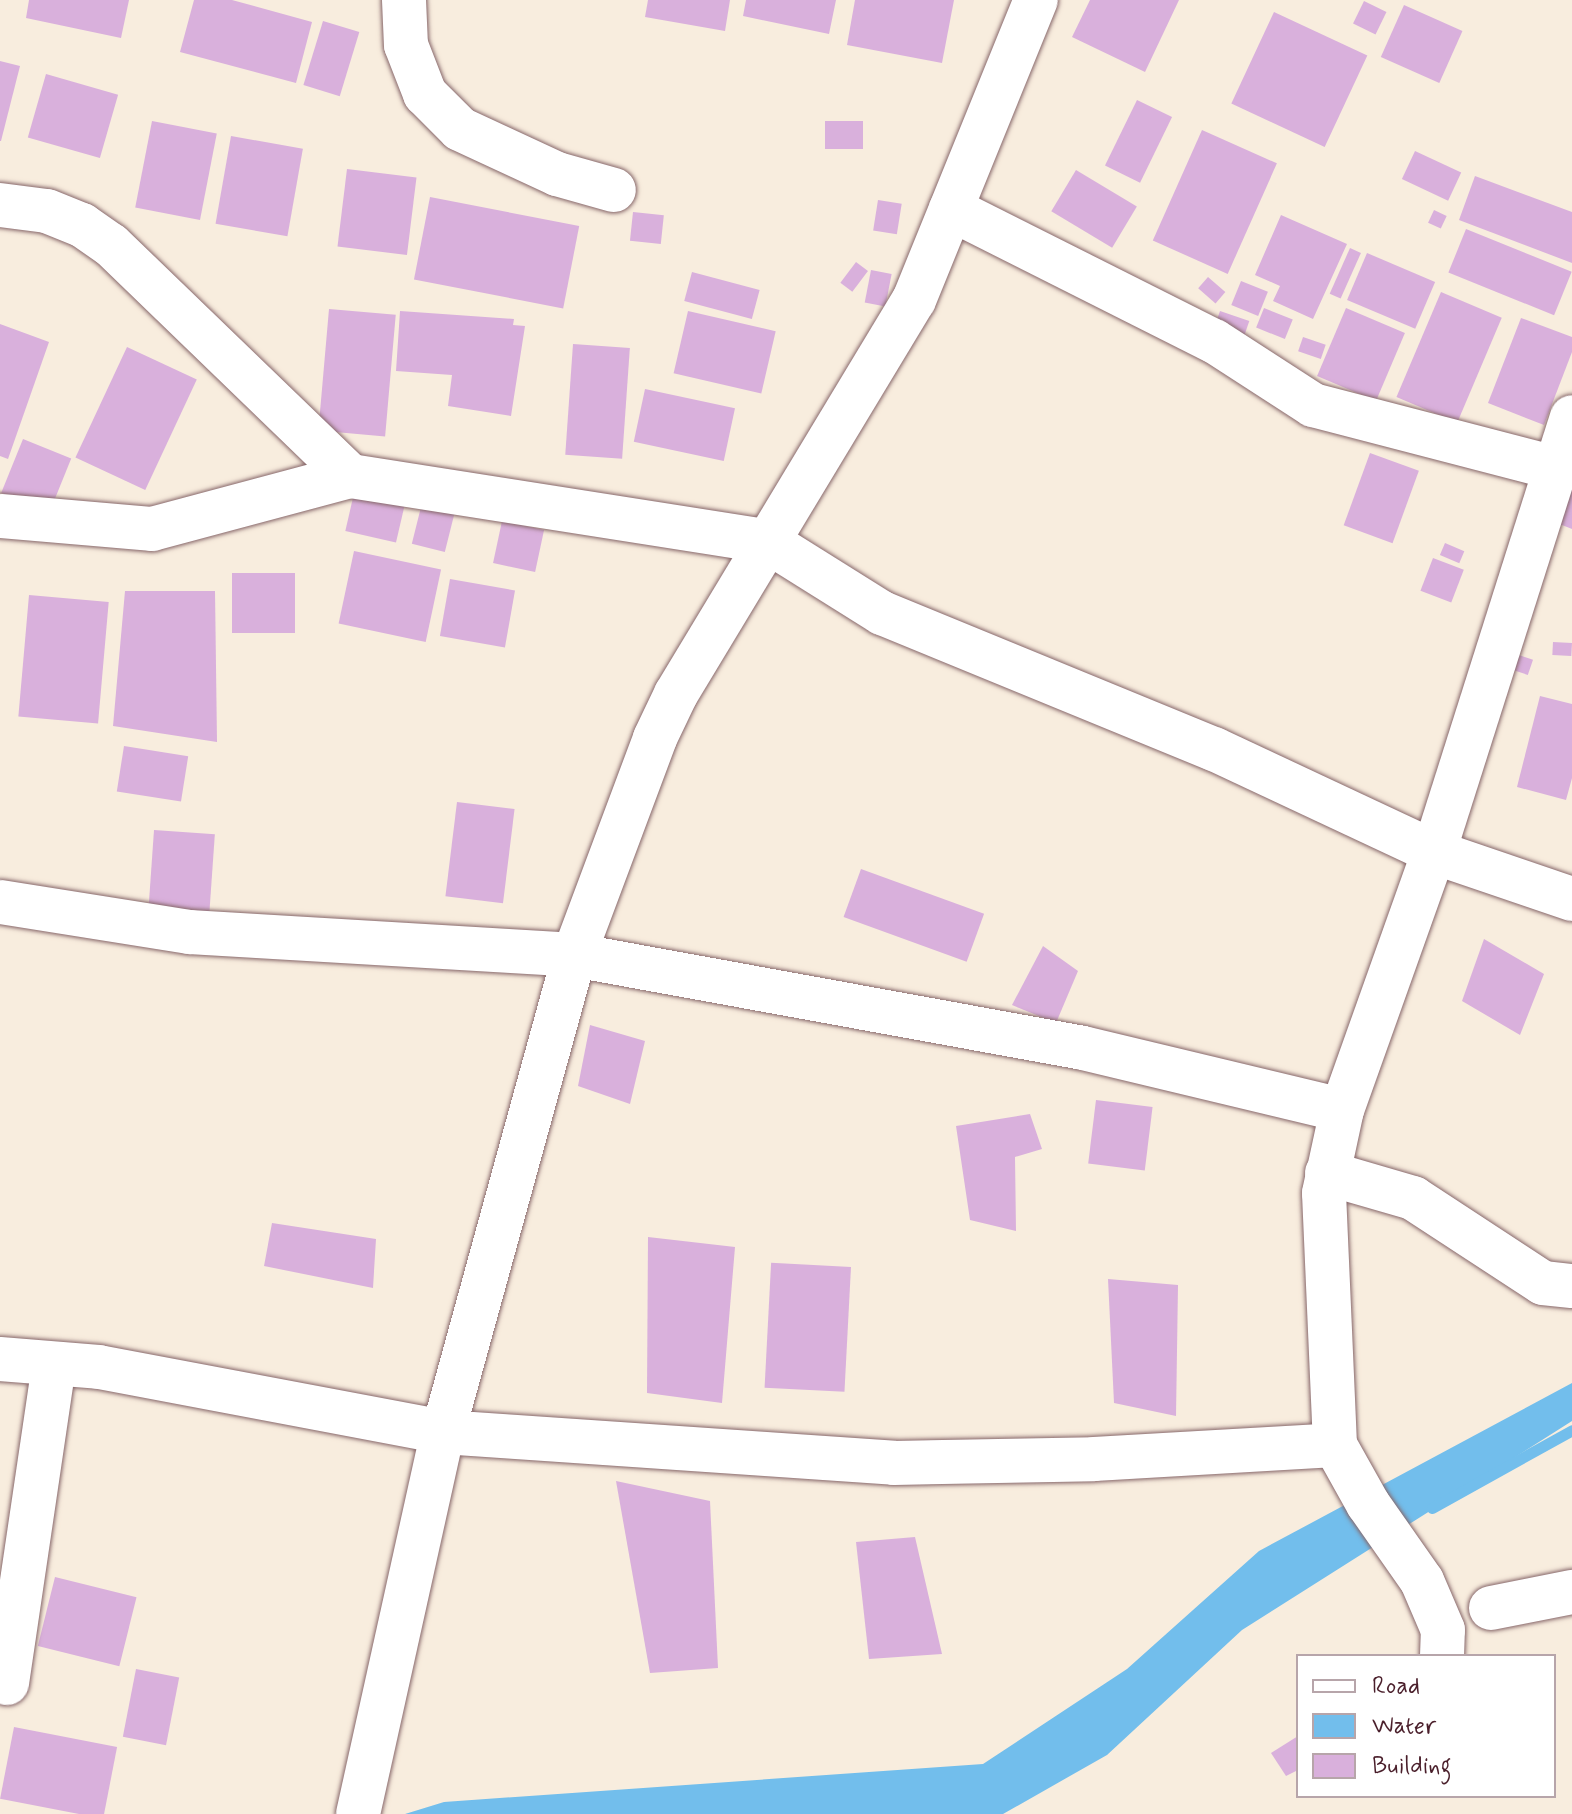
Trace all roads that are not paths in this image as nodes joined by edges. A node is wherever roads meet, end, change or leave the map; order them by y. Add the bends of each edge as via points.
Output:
1 (404, 0) edge
2 (1036, 0) edge
3 (614, 190) dead end
4 (0, 205) edge
5 (951, 209) junction
6 (1572, 417) edge
7 (1555, 468) junction
8 (350, 476) junction
9 (0, 516) edge
10 (767, 541) junction
11 (1434, 852) junction
12 (1572, 899) edge
13 (0, 902) edge
14 (574, 955) junction
15 (1342, 1110) junction
16 (1327, 1173) junction
17 (1572, 1286) edge
18 (0, 1359) edge
19 (54, 1364) junction
20 (443, 1432) junction
21 (1335, 1445) junction
22 (1572, 1592) edge
23 (1491, 1608) dead end
24 (1442, 1654) edge
25 (7, 1683) dead end
26 (358, 1814) edge

1 - 3 street via 406,45 425,94 460,129 557,174
2 - 5 street
4 - 8 street via 47,211 82,225 111,245
5 - 7 street via 1214,341 1313,405
5 - 10 street via 914,300
6 - 7 street
7 - 11 street
8 - 9 street via 152,529
8 - 10 street
10 - 11 street via 882,613 1214,749
10 - 14 street via 655,738
11 - 12 street
11 - 15 street
13 - 14 street via 190,932
14 - 15 street via 1083,1048
14 - 20 street
15 - 16 street
16 - 17 street via 1413,1198 1543,1283
16 - 21 street via 1323,1239
18 - 19 street
19 - 20 street via 99,1367
19 - 25 street
20 - 21 street via 894,1463 1094,1459
20 - 26 street
21 - 24 street via 1395,1547 1422,1581 1438,1618
22 - 23 street

